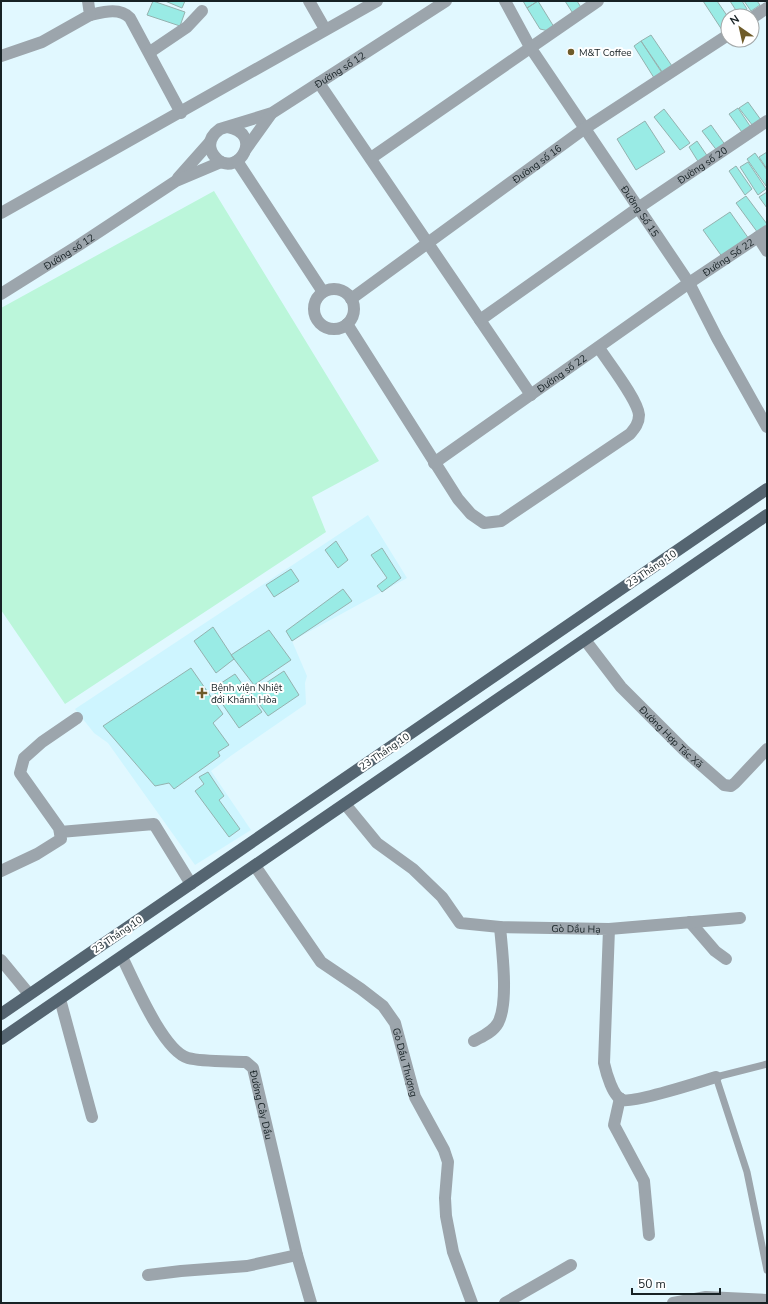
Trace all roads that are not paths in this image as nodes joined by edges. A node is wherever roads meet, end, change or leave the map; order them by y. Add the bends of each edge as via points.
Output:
1 (88, 1) edge
2 (309, 1) edge
3 (377, 1) edge
4 (446, 1) edge
5 (505, 1) edge
6 (598, 1) edge
7 (202, 11) dead end
8 (90, 15) junction
9 (325, 29) junction
10 (720, 40) edge
11 (530, 47) junction
12 (150, 52) junction
13 (1, 56) edge
14 (319, 83) junction
15 (181, 112) junction
16 (272, 113) junction
17 (767, 121) edge
18 (228, 127) junction
19 (584, 129) junction
20 (210, 142) junction
21 (246, 149) junction
22 (370, 158) junction
23 (221, 162) junction
24 (237, 162) junction
25 (176, 181) junction
26 (638, 208) junction
27 (1, 212) edge
28 (762, 234) edge
29 (767, 251) edge
30 (690, 283) junction
31 (323, 292) junction
32 (1, 294) edge
33 (351, 299) junction
34 (480, 320) junction
35 (347, 324) junction
36 (599, 348) junction
37 (531, 395) junction
38 (767, 427) edge
39 (434, 463) junction
40 (767, 489) edge
41 (767, 515) edge
42 (585, 640) junction
43 (78, 718) dead end
44 (767, 749) edge
45 (346, 804) junction
46 (60, 832) junction
47 (255, 866) junction
48 (1, 871) edge
49 (191, 884) junction
50 (740, 918) dead end
51 (690, 922) junction
52 (500, 928) junction
53 (609, 929) junction
54 (122, 957) junction
55 (726, 959) dead end
56 (1, 960) edge
57 (29, 994) junction
58 (60, 999) junction
59 (1, 1014) edge
60 (1, 1039) edge
61 (474, 1041) dead end
62 (767, 1064) edge
63 (716, 1077) junction
64 (620, 1098) junction
65 (92, 1117) dead end
66 (649, 1235) dead end
67 (297, 1255) junction
68 (571, 1265) dead end
69 (767, 1270) edge
70 (148, 1275) dead end
71 (767, 1300) edge
72 (311, 1303) edge
73 (472, 1303) edge
74 (505, 1303) edge
75 (673, 1303) edge

1 - 8 street
2 - 9 street
3 - 9 street
4 - 14 street, Đường số 12
5 - 11 street, Đường Số 15
6 - 11 street
7 - 12 street via 187,27
8 - 12 street via 106,12 127,15
8 - 13 street via 42,42
9 - 15 street
10 - 19 street, Đường số 16
11 - 19 street, Đường Số 15
11 - 22 street
12 - 15 street
14 - 16 street, Đường số 12
14 - 22 street
15 - 27 street
16 - 18 street, Đường số 12
16 - 21 street
17 - 26 street, Đường số 20
18 - 20 street via 217,131
18 - 21 street via 236,128 242,133
19 - 26 street, Đường Số 15
19 - 33 street, Đường số 16
20 - 23 street via 210,150
20 - 25 street, Đường số 12
21 - 24 street
22 - 34 street
23 - 24 street
23 - 25 street, Đường số 12
24 - 31 street
25 - 32 street, Đường số 12
26 - 30 street, Đường Số 15
26 - 34 street, Đường số 20
28 - 29 street, Đường số 22
28 - 30 street, Đường Số 22
30 - 36 street, Đường số 22
30 - 38 street, Đường Số 15 via 717,338
31 - 33 street via 342,291
31 - 35 street via 315,302 315,316 318,322 329,329 342,328
33 - 35 street via 354,312
34 - 37 street
35 - 39 street
36 - 37 street, Đường số 22
36 - 39 street via 633,400 639,414 637,425 630,434 501,521 484,523 471,514
37 - 39 street, Đường số 22
40 - 49 main road, 23 Tháng 10
41 - 42 main road
42 - 44 street, Đường Hợp Tác Xã via 621,687 684,750 724,785 731,786 735,783
42 - 45 main road
43 - 46 street via 42,742 24,758 20,773
45 - 47 main road
45 - 52 street, Gò Dầu Hạ via 377,843 413,869 442,897 460,923
46 - 48 street via 61,838 37,854
46 - 49 street via 154,824
47 - 54 main road
47 - 73 street, Gò Dầu Thượng via 321,962 383,1006 395,1023 415,1097 448,1162 446,1216 453,1252
49 - 57 main road, 23 Tháng 10
50 - 51 street
51 - 53 street
51 - 55 street via 715,951
52 - 53 street, Gò Dầu Hạ
52 - 61 street via 504,979 502,1012 495,1028
53 - 64 street, Gò Dầu Hạ via 604,1063 610,1084
54 - 58 main road
54 - 67 street, Đường Cây Dầu via 173,1050 188,1058 246,1062 253,1068
56 - 57 street
57 - 59 main road, 23 Tháng 10
58 - 60 main road
58 - 65 street
62 - 63 lane
63 - 64 street via 643,1097 624,1100
63 - 69 lane via 747,1172
64 - 66 street via 614,1125 644,1181
67 - 70 street via 247,1266
67 - 72 street, Đường Cây Dầu
68 - 74 street
71 - 75 street via 706,1297

